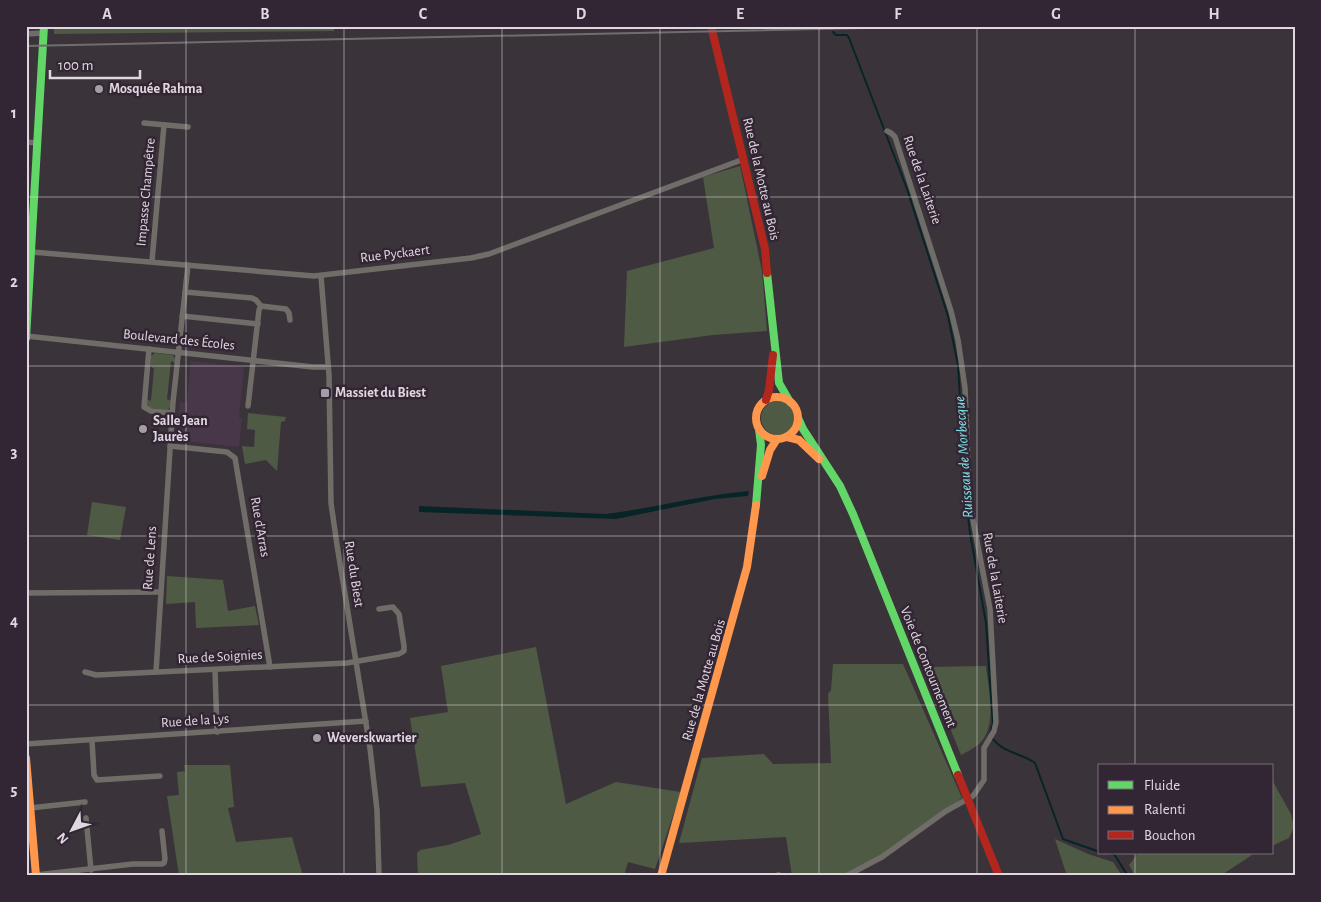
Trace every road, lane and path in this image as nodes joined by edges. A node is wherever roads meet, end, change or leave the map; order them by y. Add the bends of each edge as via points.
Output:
1 (711, 26) edge
2 (44, 30) edge
3 (26, 34) edge
4 (144, 124) dead end
5 (164, 125) junction
6 (188, 127) dead end
7 (887, 132) dead end
8 (26, 142) edge
9 (37, 143) junction
10 (744, 159) junction
11 (32, 252) junction
12 (152, 261) junction
13 (188, 265) junction
14 (320, 276) junction
15 (185, 292) junction
16 (28, 302) edge
17 (261, 306) junction
18 (182, 316) junction
19 (290, 320) dead end
20 (258, 324) junction
21 (27, 332) edge
22 (26, 337) edge
23 (774, 340) junction
24 (149, 349) junction
25 (178, 352) junction
26 (254, 360) junction
27 (328, 367) junction
28 (766, 400) junction
29 (790, 402) junction
30 (248, 406) dead end
31 (172, 414) junction
32 (798, 418) junction
33 (759, 429) junction
34 (787, 437) junction
35 (778, 439) junction
36 (170, 446) junction
37 (829, 470) junction
38 (758, 488) junction
39 (160, 592) junction
40 (26, 593) edge
41 (379, 609) dead end
42 (356, 662) junction
43 (270, 667) junction
44 (214, 670) junction
45 (84, 672) dead end
46 (156, 672) junction
47 (366, 721) junction
48 (218, 732) junction
49 (92, 740) junction
50 (26, 744) edge
51 (26, 758) edge
52 (160, 776) dead end
53 (969, 800) junction
54 (85, 802) dead end
55 (30, 808) junction
56 (86, 818) dead end
57 (162, 831) dead end
58 (91, 870) junction
59 (36, 875) edge
60 (379, 876) edge
61 (661, 876) edge
62 (846, 876) edge
63 (999, 876) edge

1 - 10 main road, Rue de la Motte au Bois
2 - 3 street
2 - 9 main road
4 - 5 street, Impasse Champêtre
5 - 6 street, Impasse Champêtre
5 - 12 street, Impasse Champêtre
7 - 53 street, Rue de la Laiterie via 895,137 953,317 967,408 970,502 990,609 997,715 984,751 984,780
8 - 9 street
9 - 11 main road
10 - 14 street, Rue Pyckaert via 484,255
10 - 23 main road, Rue de la Motte au Bois via 765,249
11 - 12 street, Rue Pyckaert
11 - 16 main road
12 - 13 street, Rue Pyckaert
13 - 14 street, Rue Pyckaert
13 - 15 street, Rue de Lens
14 - 27 street, Rue du Biest
15 - 17 street via 252,298
15 - 18 street, Rue de Lens
16 - 21 main road
17 - 19 street via 286,308
17 - 20 street
18 - 20 street
18 - 25 street, Rue de Lens
20 - 26 street
21 - 22 main road
22 - 24 street, Boulevard des Écoles
23 - 28 main road, Rue de la Motte au Bois
23 - 29 main road, Rue de la Motte au Bois via 779,383
24 - 25 street, Boulevard des Écoles
24 - 31 street via 144,407
25 - 26 street, Boulevard des Écoles
25 - 31 street, Rue de Lens
26 - 27 street, Boulevard des Écoles
26 - 30 street
27 - 42 street, Rue du Biest via 331,503
28 - 29 main road via 779,397
28 - 33 main road via 757,414
29 - 32 main road via 797,410
31 - 36 street, Rue de Lens
32 - 34 main road via 794,430
32 - 37 main road
33 - 35 main road via 768,437
33 - 38 main road, Rue de la Motte au Bois
34 - 35 main road
34 - 37 main road via 802,443
35 - 38 main road, Rue de la Motte au Bois via 770,450
36 - 39 street, Rue de Lens
36 - 43 street, Rue d'Arras via 227,452 234,458
37 - 53 main road, Voie de Contournement via 857,523
38 - 61 main road, Rue de la Motte au Bois via 742,589
39 - 40 street
39 - 46 street, Rue de Lens
41 - 42 street, Rue de Soignies via 393,607 398,612 404,649 396,655
42 - 43 street, Rue de Soignies
42 - 47 street, Rue du Biest
43 - 44 street, Rue de Soignies
44 - 46 street, Rue de Soignies
44 - 48 street
45 - 46 street, Rue de Soignies
47 - 48 street, Rue de la Lys
47 - 60 street, Rue du Biest via 377,805
48 - 49 street, Rue de la Lys
49 - 50 street, Rue de la Lys
49 - 52 street via 97,780
51 - 55 main road
53 - 62 street, Rue de la Laiterie via 946,811 882,857
53 - 63 main road, Voie de Contournement
54 - 55 street
55 - 59 main road
56 - 58 street
57 - 58 street via 163,864
58 - 59 street

